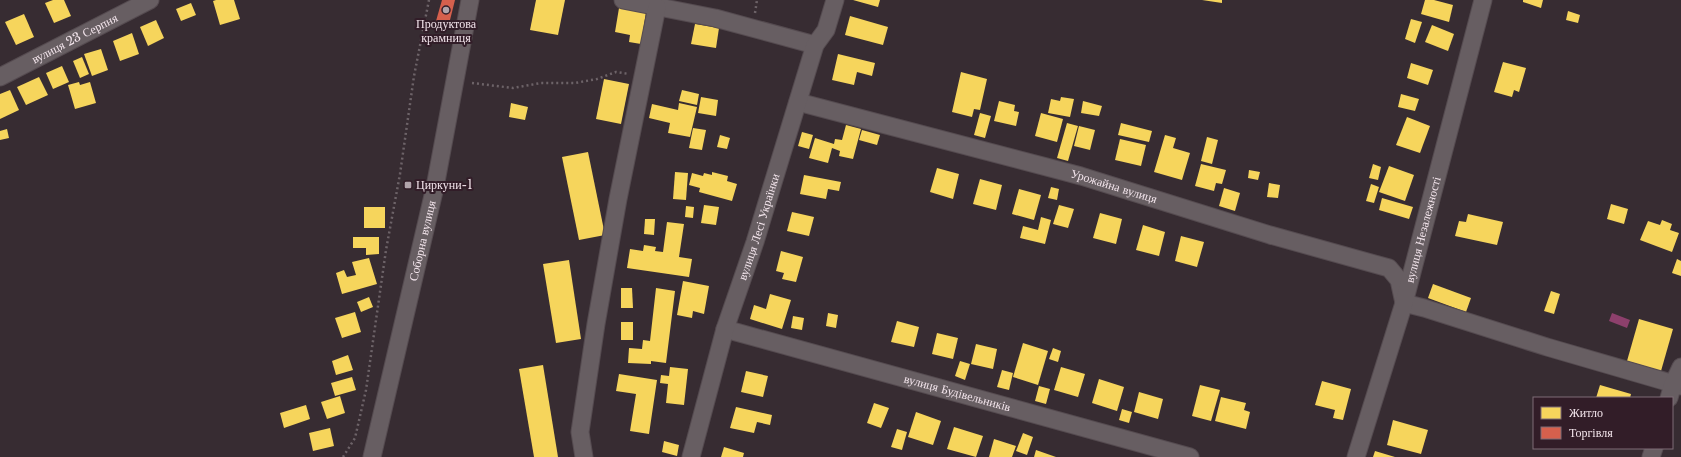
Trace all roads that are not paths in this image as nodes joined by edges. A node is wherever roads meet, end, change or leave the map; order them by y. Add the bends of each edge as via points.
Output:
1 (150, 0) edge
2 (470, 0) edge
3 (623, 0) edge
4 (835, 0) edge
5 (1483, 0) edge
6 (657, 7) junction
7 (815, 45) junction
8 (0, 77) edge
9 (798, 102) junction
10 (1404, 304) junction
11 (725, 329) junction
12 (1681, 367) edge
13 (1674, 389) edge
14 (372, 457) edge
15 (584, 457) edge
16 (691, 457) edge
17 (1190, 457) edge
18 (1356, 457) edge

1 - 8 street, вулиця 23 Серпня
2 - 14 street, Соборна вулиця via 435,187
3 - 6 street
4 - 7 street, вулиця Лесі Українки via 826,30
5 - 10 street, вулиця Незалежності
6 - 7 street via 714,18
6 - 15 street via 618,199 595,332 580,432
7 - 9 street, вулиця Лесі Українки
9 - 10 street, Урожайна вулиця via 1081,176 1270,235 1389,268 1399,280
9 - 11 street, вулиця Лесі Українки
10 - 13 street via 1424,308
10 - 18 street, вулиця Незалежності
11 - 16 street, вулиця Лесі Українки
11 - 17 street, вулиця Будівельників
12 - 13 street

